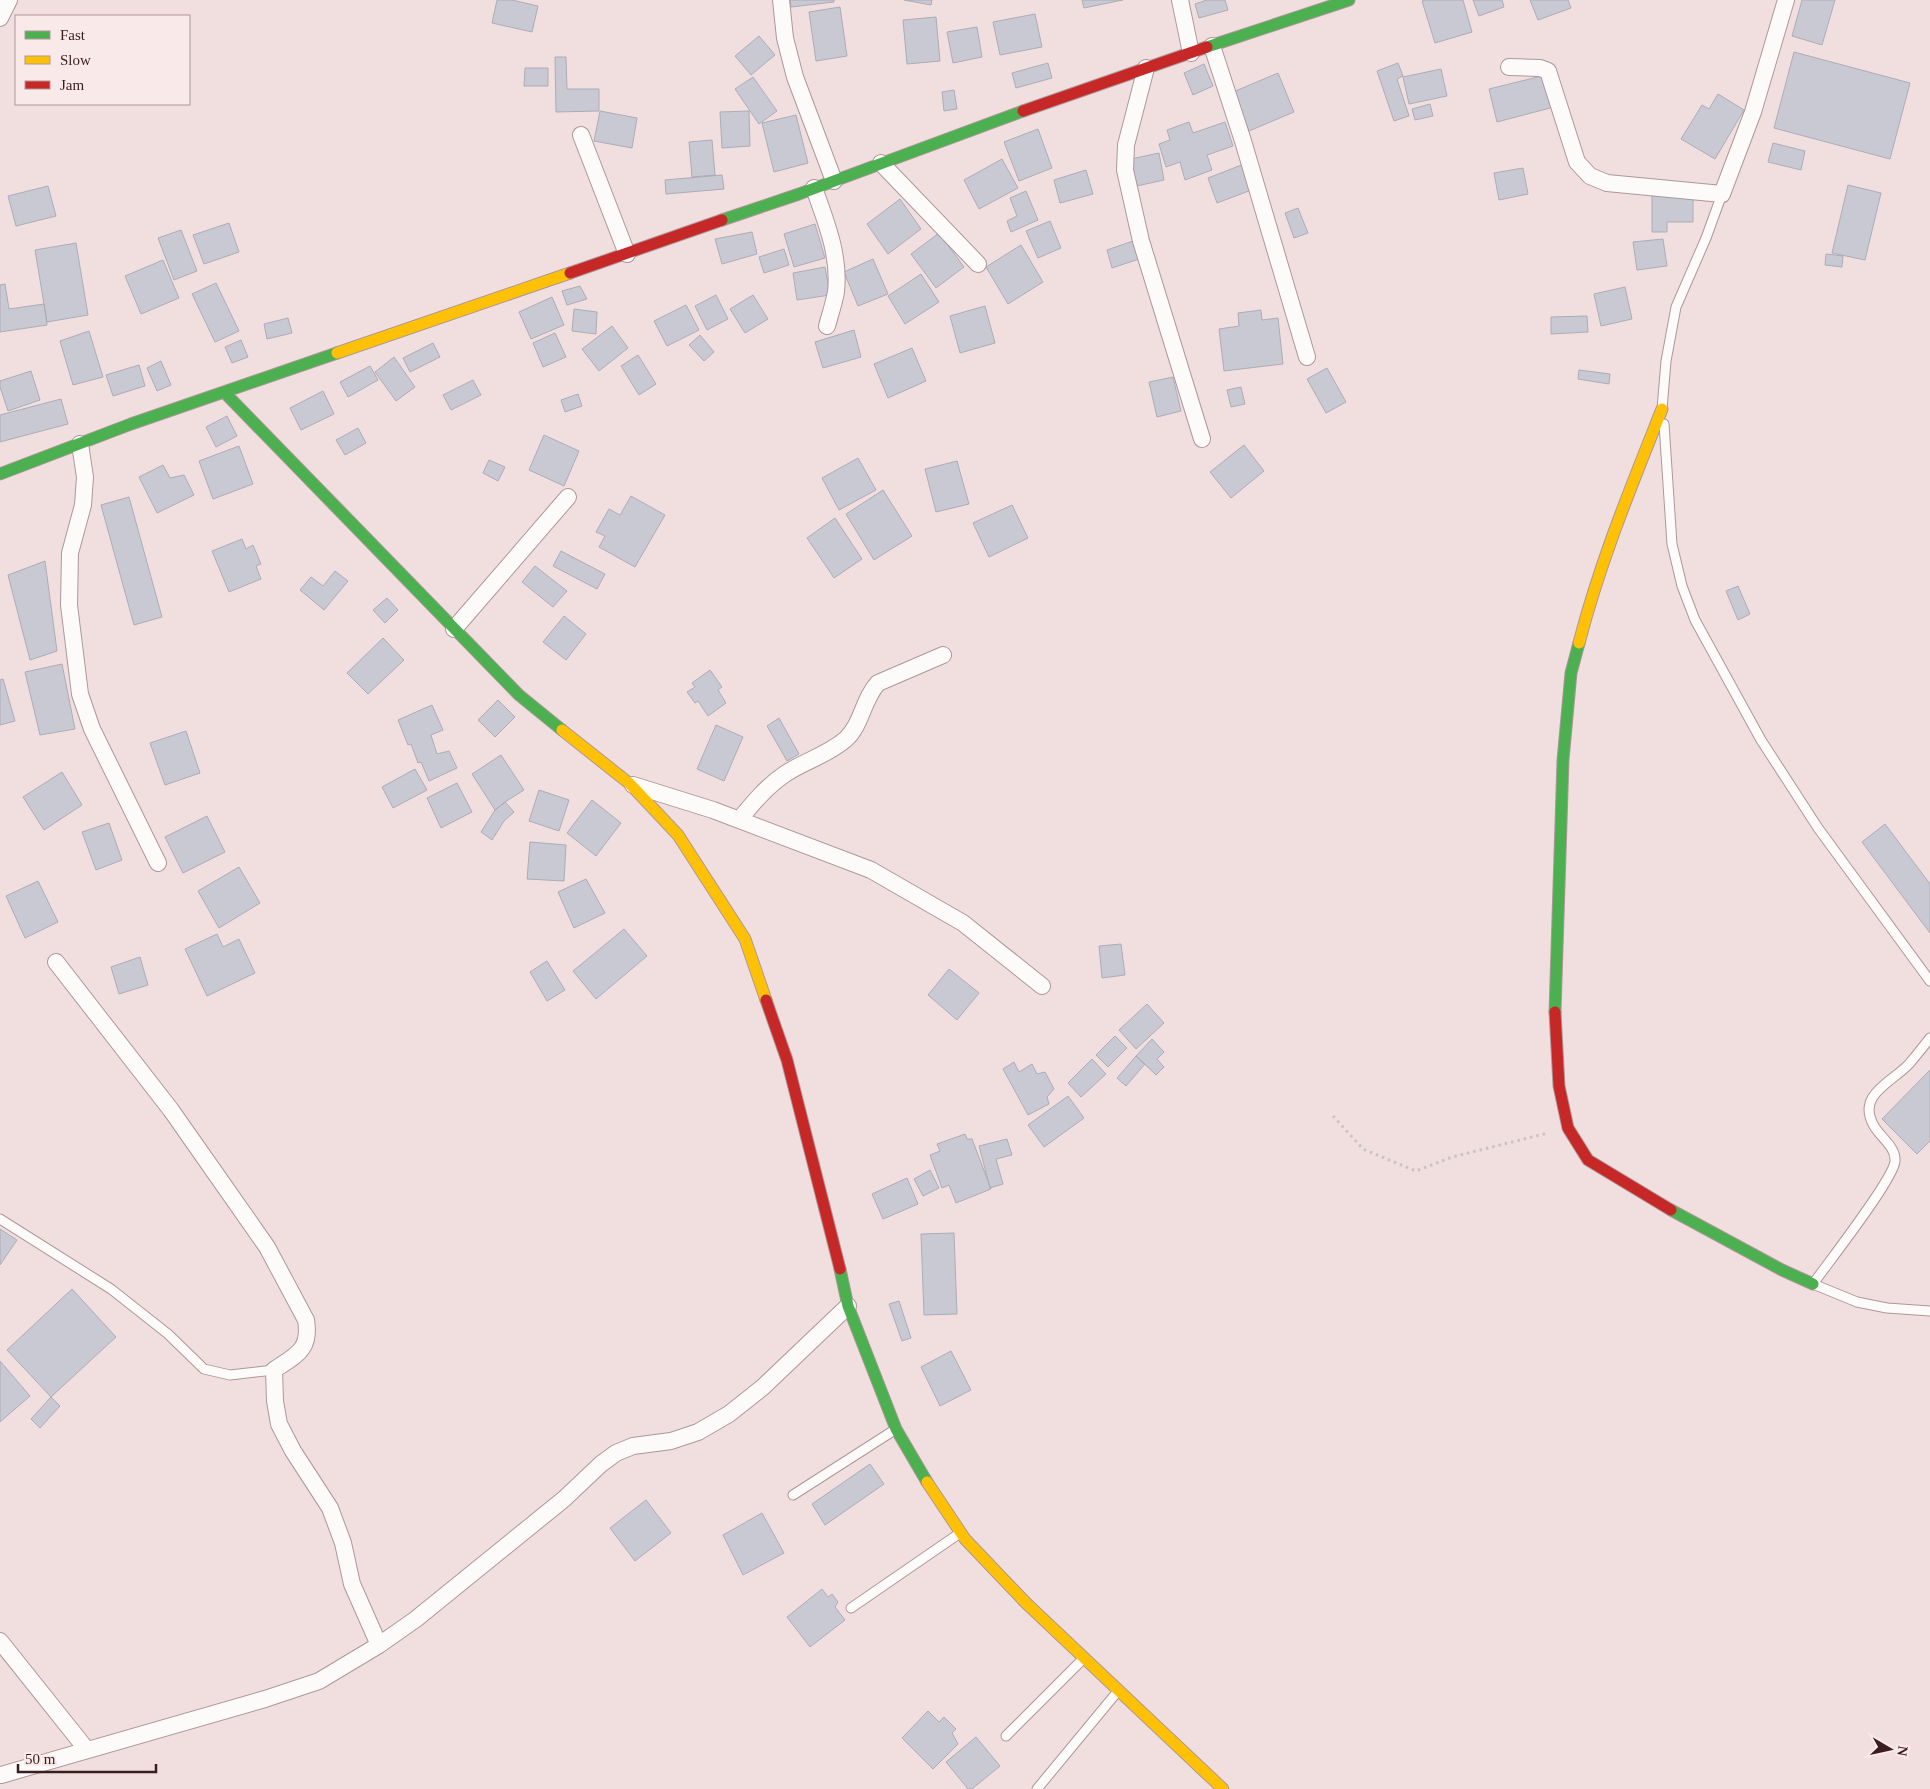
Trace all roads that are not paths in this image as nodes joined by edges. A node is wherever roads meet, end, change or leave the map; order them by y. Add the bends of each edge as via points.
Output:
1 (9, 0) edge
2 (781, 0) edge
3 (1180, 0) edge
4 (1349, 0) edge
5 (1786, 0) edge
6 (0, 18) edge
7 (1212, 46) junction
8 (1191, 53) junction
9 (1146, 68) junction
10 (1509, 68) dead end
11 (581, 135) dead end
12 (881, 163) junction
13 (834, 181) junction
14 (814, 188) junction
15 (1722, 194) junction
16 (627, 254) junction
17 (978, 264) dead end
18 (827, 326) dead end
19 (1307, 357) dead end
20 (224, 394) junction
21 (1662, 408) junction
22 (1202, 439) dead end
23 (80, 444) junction
24 (0, 474) edge
25 (568, 497) dead end
26 (454, 629) junction
27 (943, 655) dead end
28 (630, 784) junction
29 (739, 820) junction
30 (158, 864) dead end
31 (56, 962) dead end
32 (1930, 981) edge
33 (1042, 986) dead end
34 (1930, 1038) edge
35 (0, 1218) edge
36 (1813, 1284) junction
37 (848, 1306) junction
38 (1930, 1310) edge
39 (274, 1370) junction
40 (896, 1429) junction
41 (793, 1495) dead end
42 (961, 1532) junction
43 (851, 1608) dead end
44 (0, 1642) edge
45 (379, 1645) junction
46 (1084, 1658) junction
47 (1118, 1690) junction
48 (1006, 1736) dead end
49 (87, 1750) junction
50 (1, 1775) edge
51 (1037, 1789) edge
52 (1223, 1789) edge

1 - 6 street
2 - 13 street via 785,38 795,77
3 - 8 street
4 - 7 street
5 - 15 street via 1753,112
7 - 8 street
7 - 19 street
8 - 9 street
9 - 12 street
9 - 22 street via 1126,145 1125,170 1141,241
10 - 15 street via 1548,71 1577,162 1590,176 1607,183
11 - 16 street
12 - 13 street
12 - 17 street
13 - 14 street
14 - 16 street
14 - 18 street via 832,237 837,273 836,293
15 - 21 lane via 1676,307
16 - 20 street
20 - 23 street
20 - 26 street
21 - 32 lane via 1672,544 1682,586 1695,620 1766,748 1818,828
21 - 36 street via 1592,592 1571,673 1563,760 1555,1009 1559,1086 1568,1128 1588,1160 1660,1204
23 - 24 street
23 - 30 street via 85,477 83,505 70,553 69,605 80,694 92,729
25 - 26 street
26 - 28 street via 519,695
27 - 29 street via 878,683 848,738 786,773 763,791
28 - 29 street
28 - 37 street via 678,835 744,939 787,1060 835,1243
29 - 33 street via 871,870 964,923
31 - 39 street via 171,1110 271,1255 306,1320 308,1334 304,1347
34 - 36 lane via 1908,1065 1873,1094 1869,1107 1873,1125 1894,1152 1895,1163 1884,1186
35 - 39 lane via 111,1289 168,1334 204,1368 230,1375
36 - 38 lane via 1857,1302 1887,1308
37 - 40 street
37 - 45 street via 729,1414 698,1432 671,1441 633,1446 616,1453 416,1620
39 - 45 street via 279,1424 330,1508 344,1543 352,1584
40 - 41 lane
40 - 42 street
42 - 43 lane
42 - 46 street via 1026,1603
44 - 49 street
45 - 49 street via 319,1681
46 - 47 street
46 - 48 lane
47 - 51 lane
47 - 52 street
49 - 50 street

